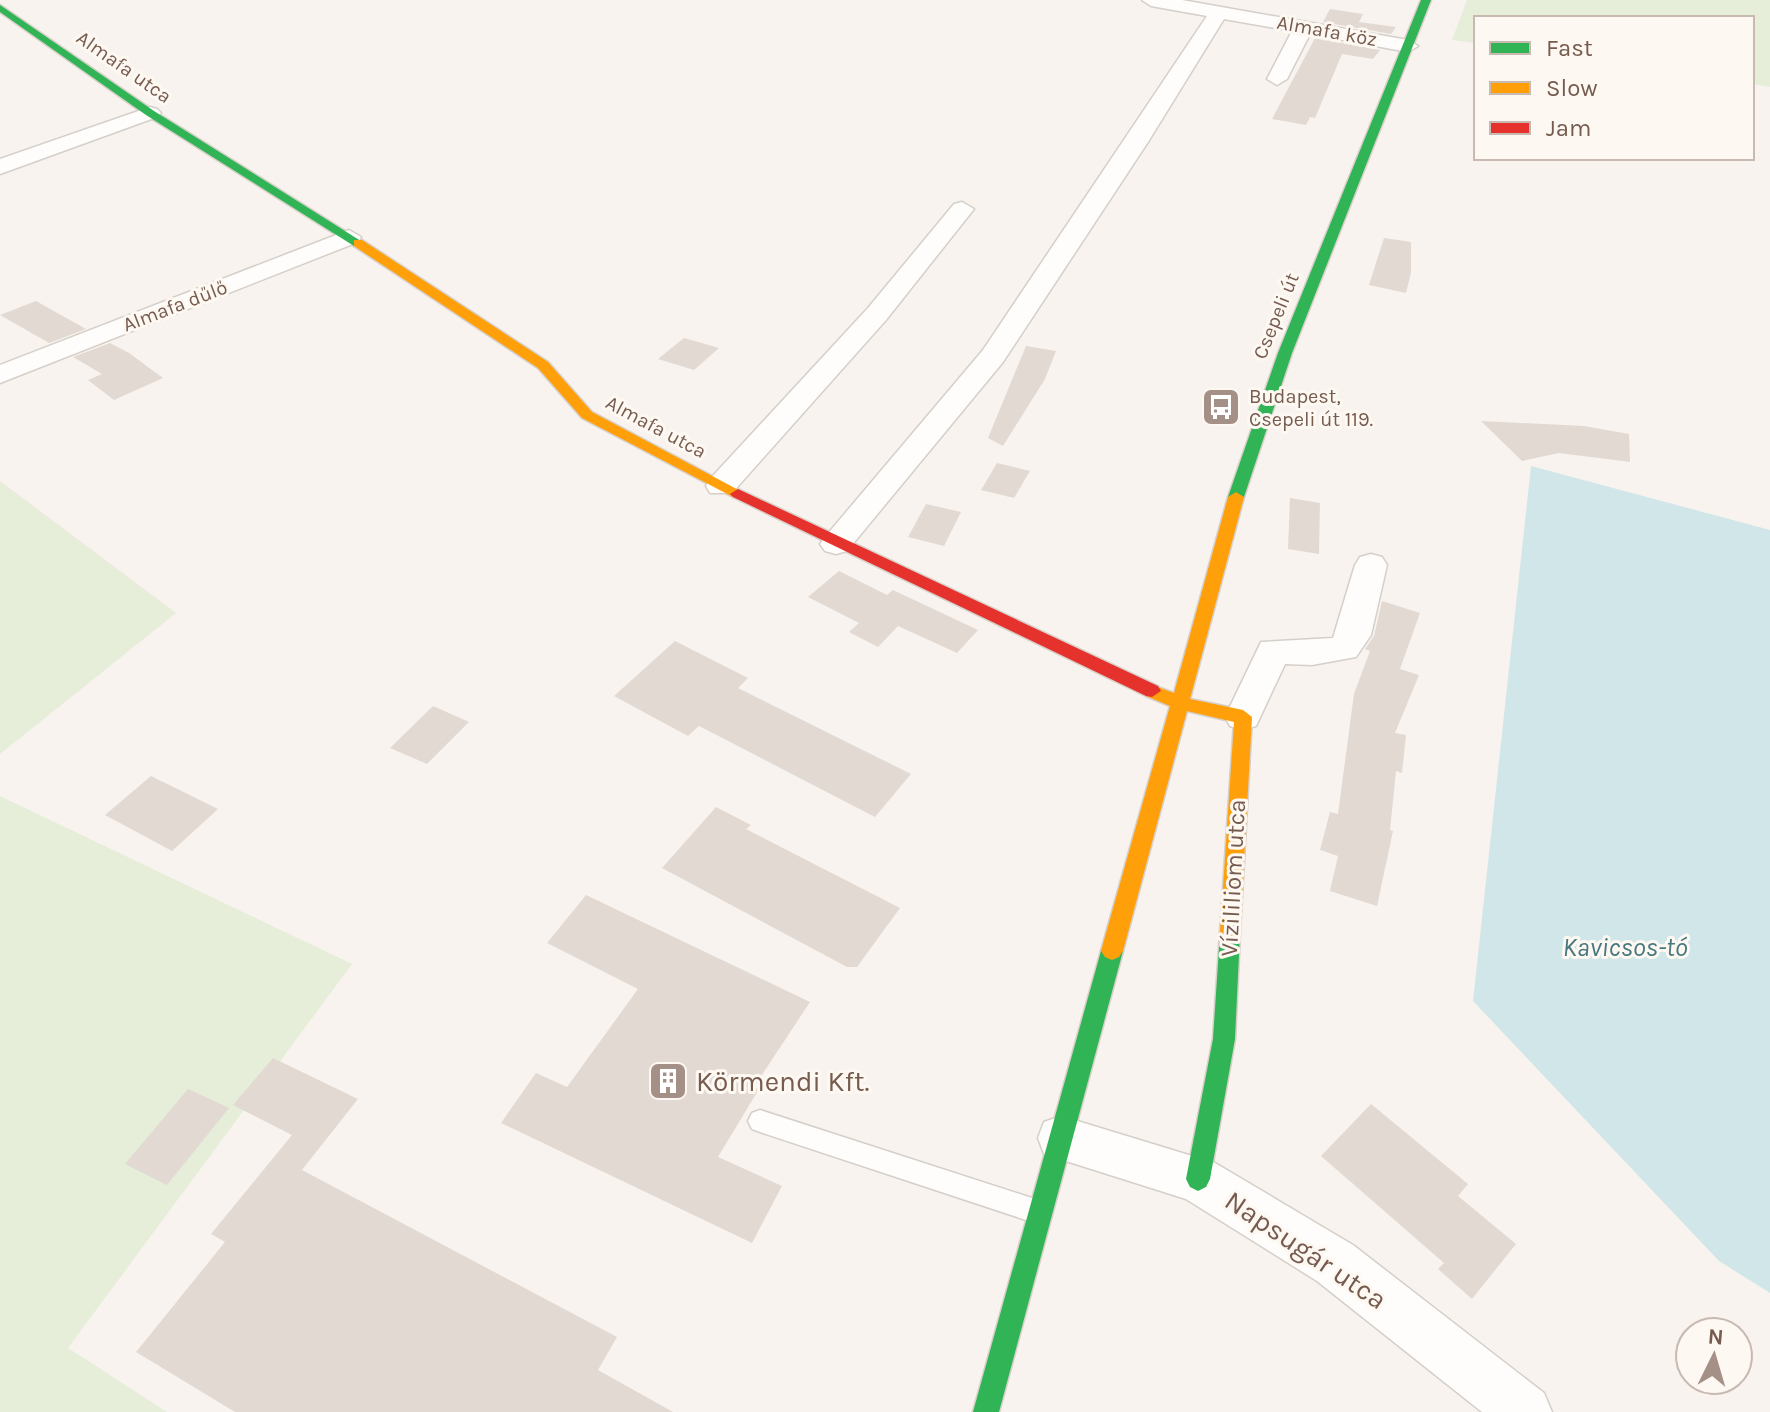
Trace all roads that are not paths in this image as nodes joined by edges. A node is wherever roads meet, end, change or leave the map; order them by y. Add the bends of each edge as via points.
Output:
1 (1151, 0) edge
2 (1426, 0) edge
3 (0, 8) edge
4 (1219, 12) junction
5 (1304, 27) junction
6 (1408, 46) junction
7 (1277, 79) dead end
8 (150, 113) junction
9 (0, 167) edge
10 (962, 209) dead end
11 (349, 237) junction
12 (0, 375) edge
13 (721, 486) junction
14 (836, 544) junction
15 (1371, 565) dead end
16 (1179, 703) junction
17 (1243, 717) junction
18 (760, 1121) dead end
19 (1061, 1138) junction
20 (1198, 1179) junction
21 (1041, 1213) junction
22 (986, 1412) edge
23 (1525, 1412) edge

1 - 4 street, Almafa köz
2 - 6 street, Csepeli út
3 - 8 street, Almafa utca
4 - 5 street, Almafa köz
4 - 14 street via 993,356
5 - 6 street, Almafa köz
5 - 7 street
6 - 16 street, Csepeli út via 1264,407
8 - 9 street
8 - 11 street, Almafa utca
10 - 13 street via 877,314
11 - 12 street, Almafa dűlő
11 - 13 street, Almafa utca via 543,365 587,415
13 - 14 street, Almafa utca
14 - 16 street, Almafa utca
15 - 17 street, Vízililiom utca via 1354,635 1344,648 1273,651
16 - 17 street
16 - 19 street, Csepeli út
17 - 20 street, Vízililiom utca via 1224,1039
18 - 21 lane
19 - 20 street, Napsugár utca
19 - 21 street, Csepeli út
20 - 23 street, Napsugár utca via 1335,1263
21 - 22 street, Csepeli út

